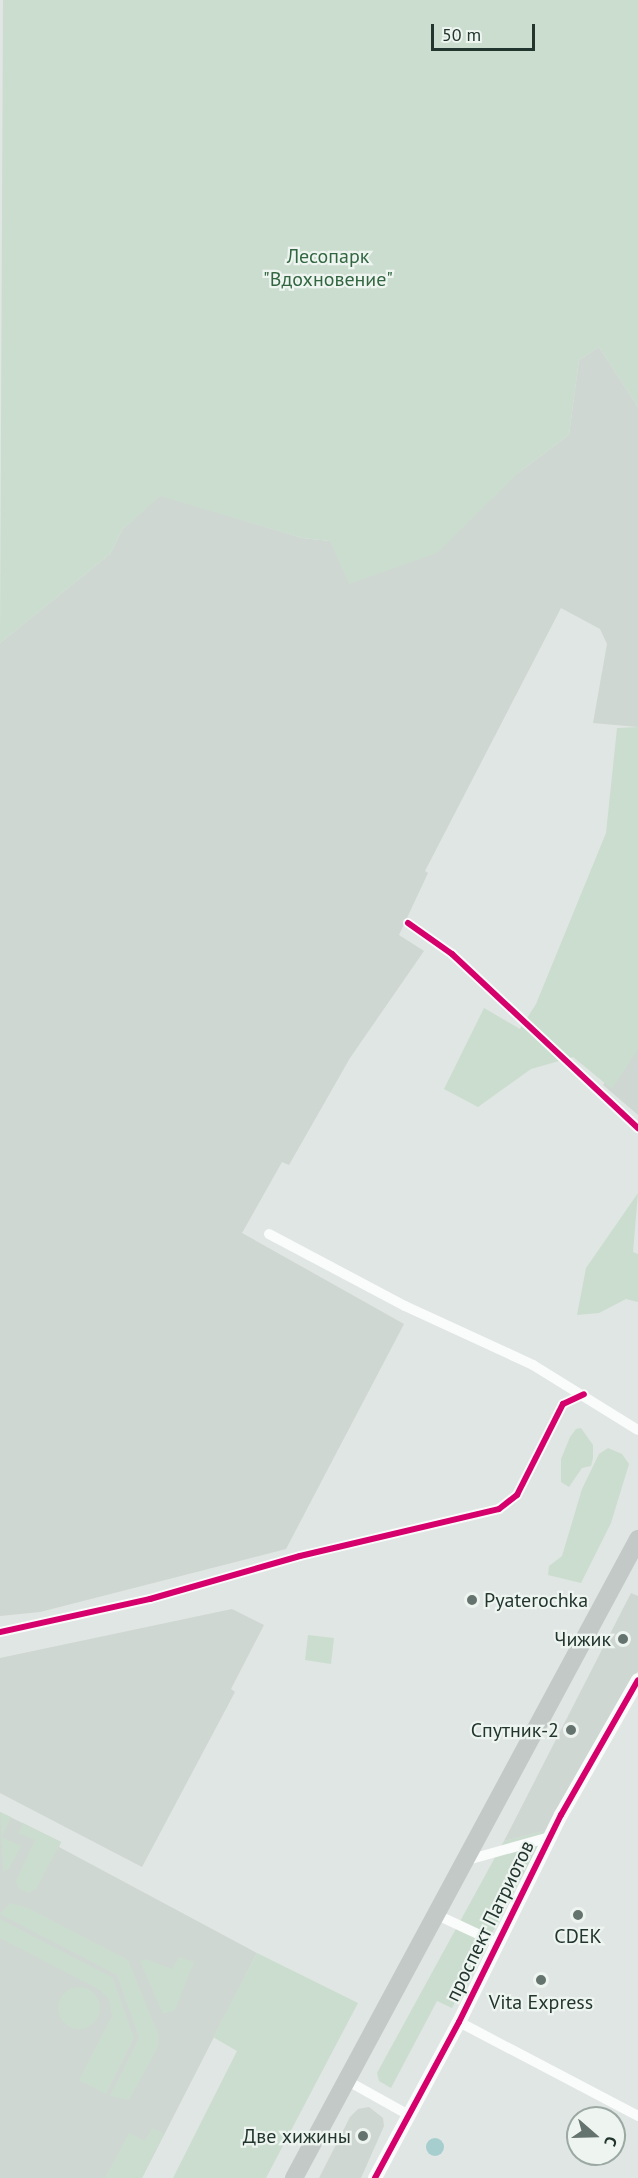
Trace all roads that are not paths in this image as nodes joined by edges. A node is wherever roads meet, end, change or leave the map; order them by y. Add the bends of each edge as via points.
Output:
1 (408, 923) dead end
2 (638, 1128) edge
3 (269, 1234) dead end
4 (584, 1394) junction
5 (638, 1430) edge
6 (638, 1539) edge
7 (0, 1632) edge
8 (638, 1680) edge
9 (550, 1837) junction
10 (464, 1861) junction
11 (435, 1914) junction
12 (498, 1943) junction
13 (459, 2022) junction
14 (346, 2080) junction
15 (408, 2115) junction
16 (638, 2116) edge
17 (294, 2178) edge
18 (375, 2178) edge

1 - 2 street via 452,954
3 - 4 street
4 - 5 street
4 - 7 street via 562,1404 517,1495 500,1509 300,1556 150,1599
6 - 10 highway
8 - 9 street, проспект Патриотов
9 - 10 street
9 - 12 street, проспект Патриотов
10 - 11 highway
11 - 12 street
11 - 14 highway
12 - 13 street, проспект Патриотов
13 - 15 street, проспект Патриотов
13 - 16 street
14 - 15 street
14 - 17 highway
15 - 18 street, проспект Патриотов

